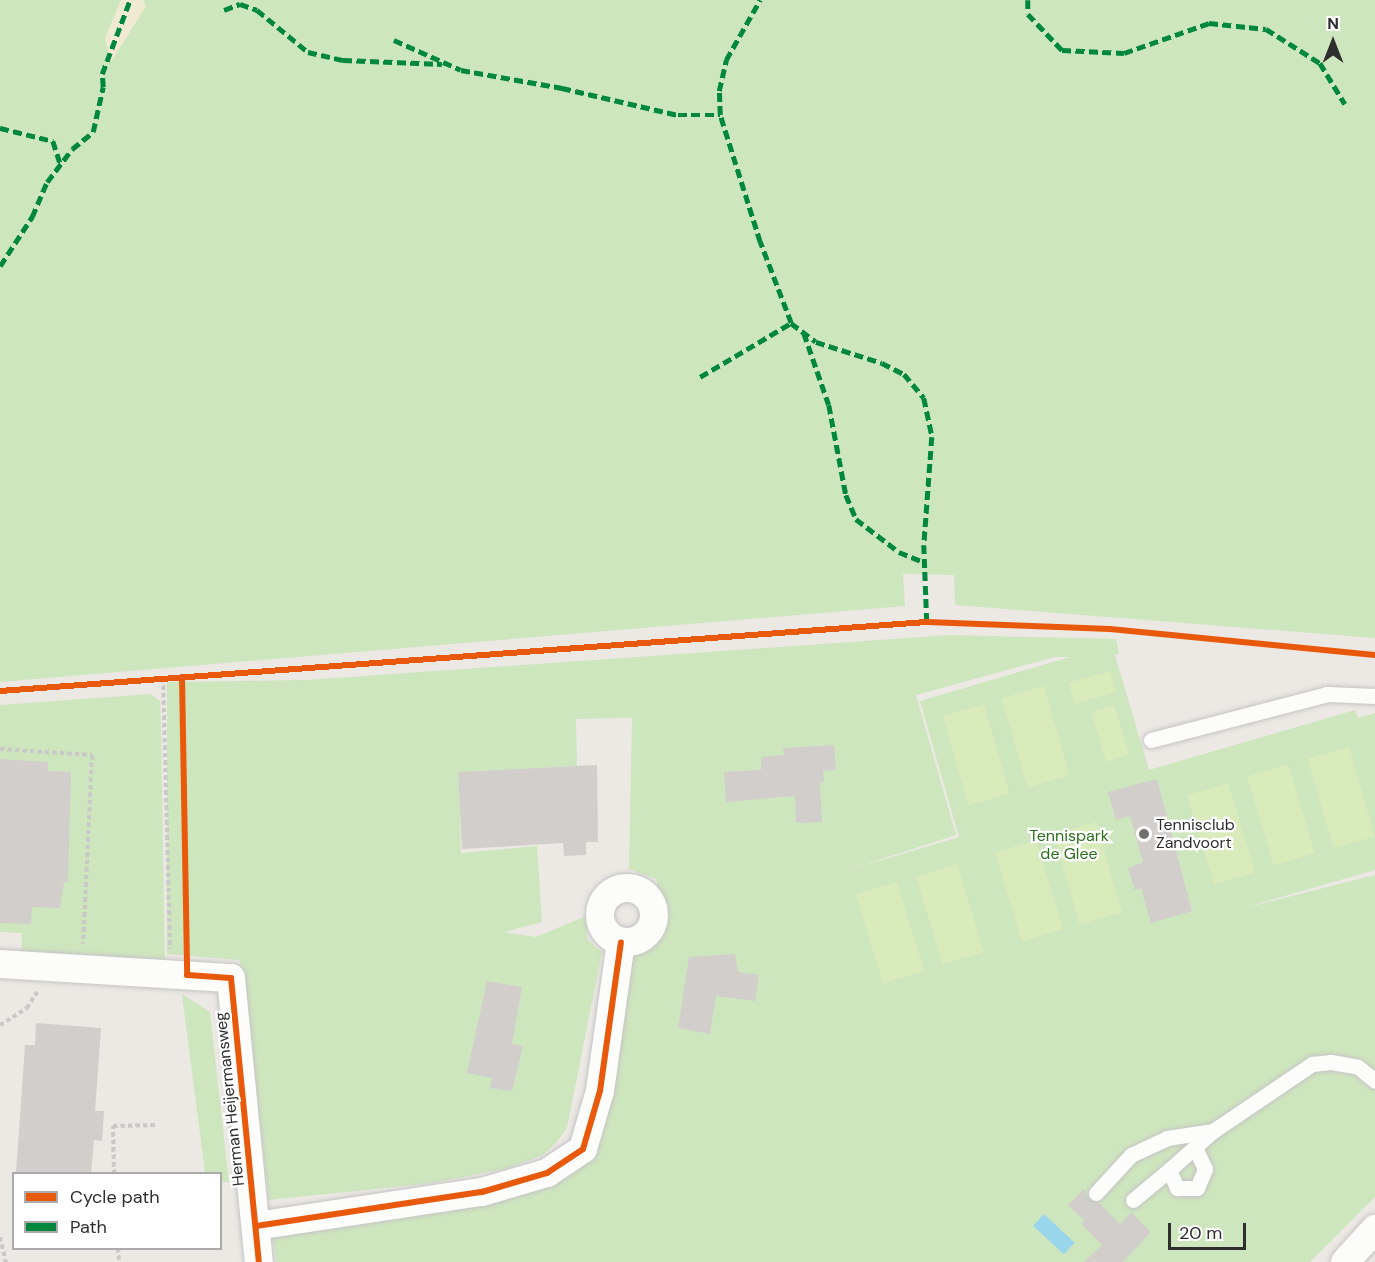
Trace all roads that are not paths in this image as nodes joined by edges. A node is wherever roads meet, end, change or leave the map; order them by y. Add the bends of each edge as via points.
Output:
1 (1375, 696) edge
2 (1151, 740) dead end
3 (621, 942) dead end
4 (0, 964) edge
5 (1375, 1081) edge
6 (1213, 1131) junction
7 (1196, 1150) junction
8 (1169, 1170) junction
9 (1096, 1193) dead end
10 (1132, 1200) dead end
11 (256, 1226) junction
12 (1375, 1229) edge
13 (259, 1262) edge
14 (1345, 1262) edge

1 - 2 lane via 1327,694
3 - 11 street via 600,1091 583,1149 547,1173 482,1192
4 - 11 street, Herman Heijermansweg via 231,978
5 - 6 lane via 1358,1067 1331,1062 1312,1064
6 - 7 lane
6 - 9 lane via 1167,1138 1131,1155
7 - 8 lane
7 - 8 lane via 1205,1169 1197,1188 1177,1188
8 - 10 lane
11 - 13 street, Herman Heijermansweg
12 - 14 street

